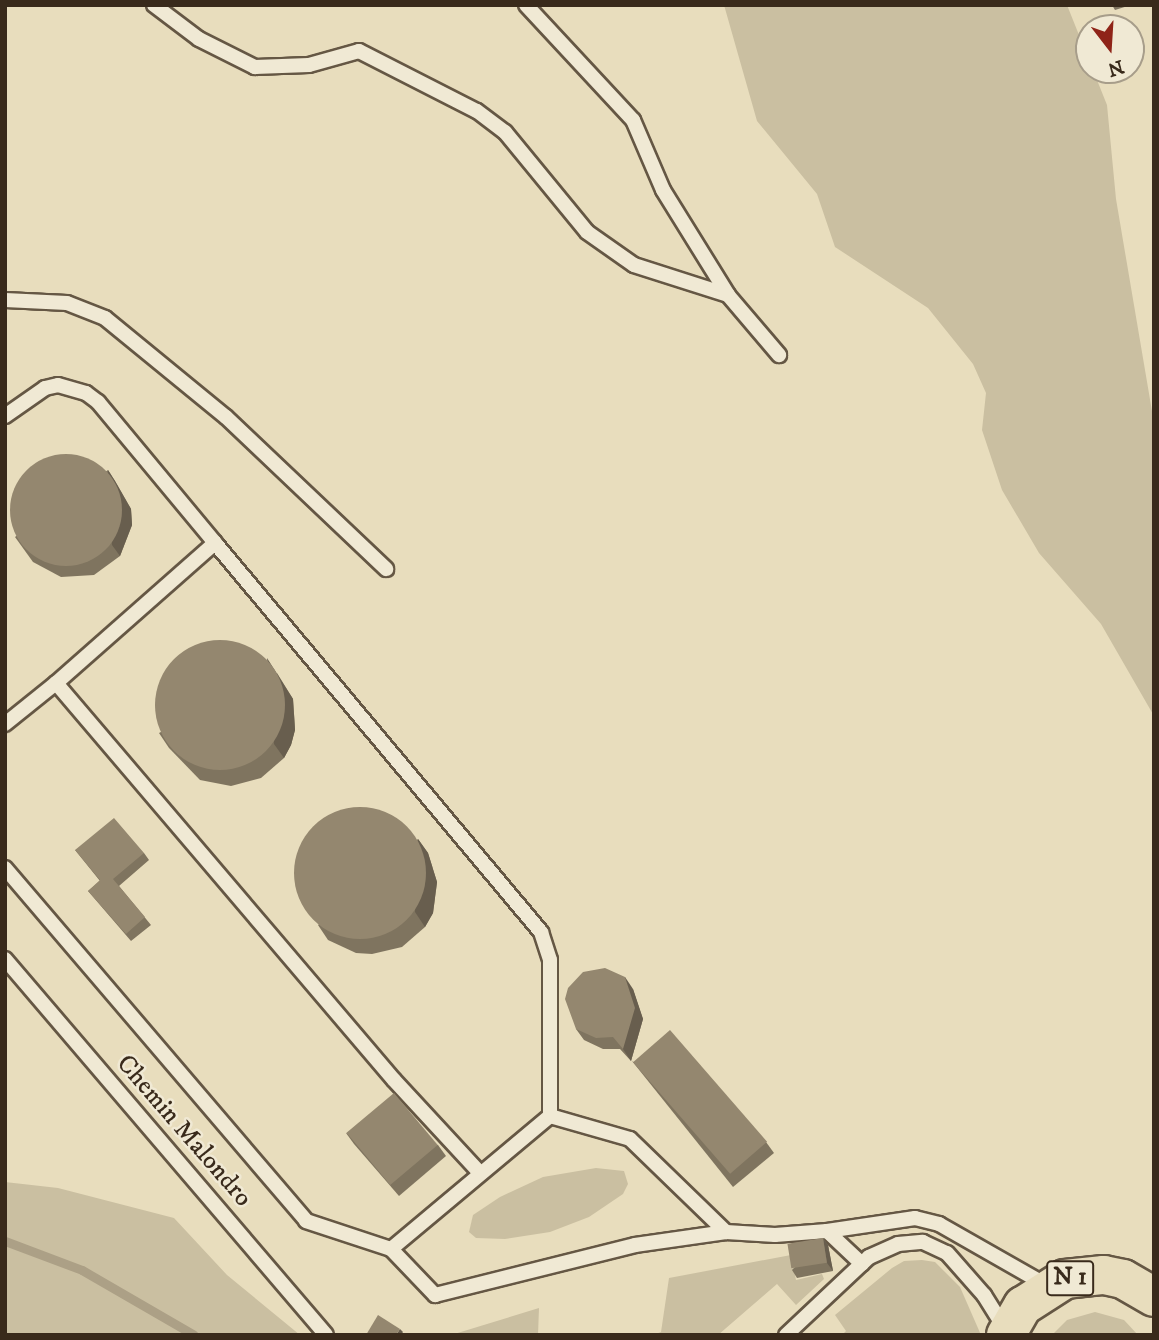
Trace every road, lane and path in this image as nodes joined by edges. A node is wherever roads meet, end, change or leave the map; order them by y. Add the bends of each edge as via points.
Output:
1 (154, 5) edge
2 (526, 5) edge
3 (728, 295) junction
4 (5, 300) edge
5 (779, 355) dead end
6 (5, 416) edge
7 (215, 543) junction
8 (386, 569) dead end
9 (56, 683) junction
10 (5, 724) edge
11 (5, 869) edge
12 (5, 959) edge
13 (550, 1116) junction
14 (480, 1173) junction
15 (827, 1231) junction
16 (726, 1232) junction
17 (391, 1249) junction
18 (866, 1261) junction
19 (1048, 1286) junction
20 (1154, 1297) edge
21 (1007, 1334) edge
22 (326, 1335) edge
23 (786, 1335) edge

1 - 3 lane via 199,39 255,67 309,65 359,51 477,111 505,132 587,232 634,265
2 - 3 lane via 633,120 663,190
3 - 5 lane
4 - 8 lane via 67,303 105,318 243,432
6 - 7 lane via 45,388 58,385 86,393
7 - 9 lane
7 - 13 lane via 541,932 550,960
9 - 10 lane
9 - 14 lane via 394,1080
11 - 17 lane via 306,1221
12 - 22 lane, Chemin Malondro
13 - 14 lane
13 - 16 lane via 629,1139
14 - 17 lane
15 - 16 lane
15 - 18 lane
15 - 19 lane via 899,1219 939,1224
16 - 17 lane via 635,1245 435,1295
18 - 21 lane via 898,1244 923,1242 947,1253 984,1295
18 - 23 lane
19 - 20 main road, N 1 via 1084,1275 1104,1275 1131,1283
19 - 21 main road, N 1 via 1023,1306

